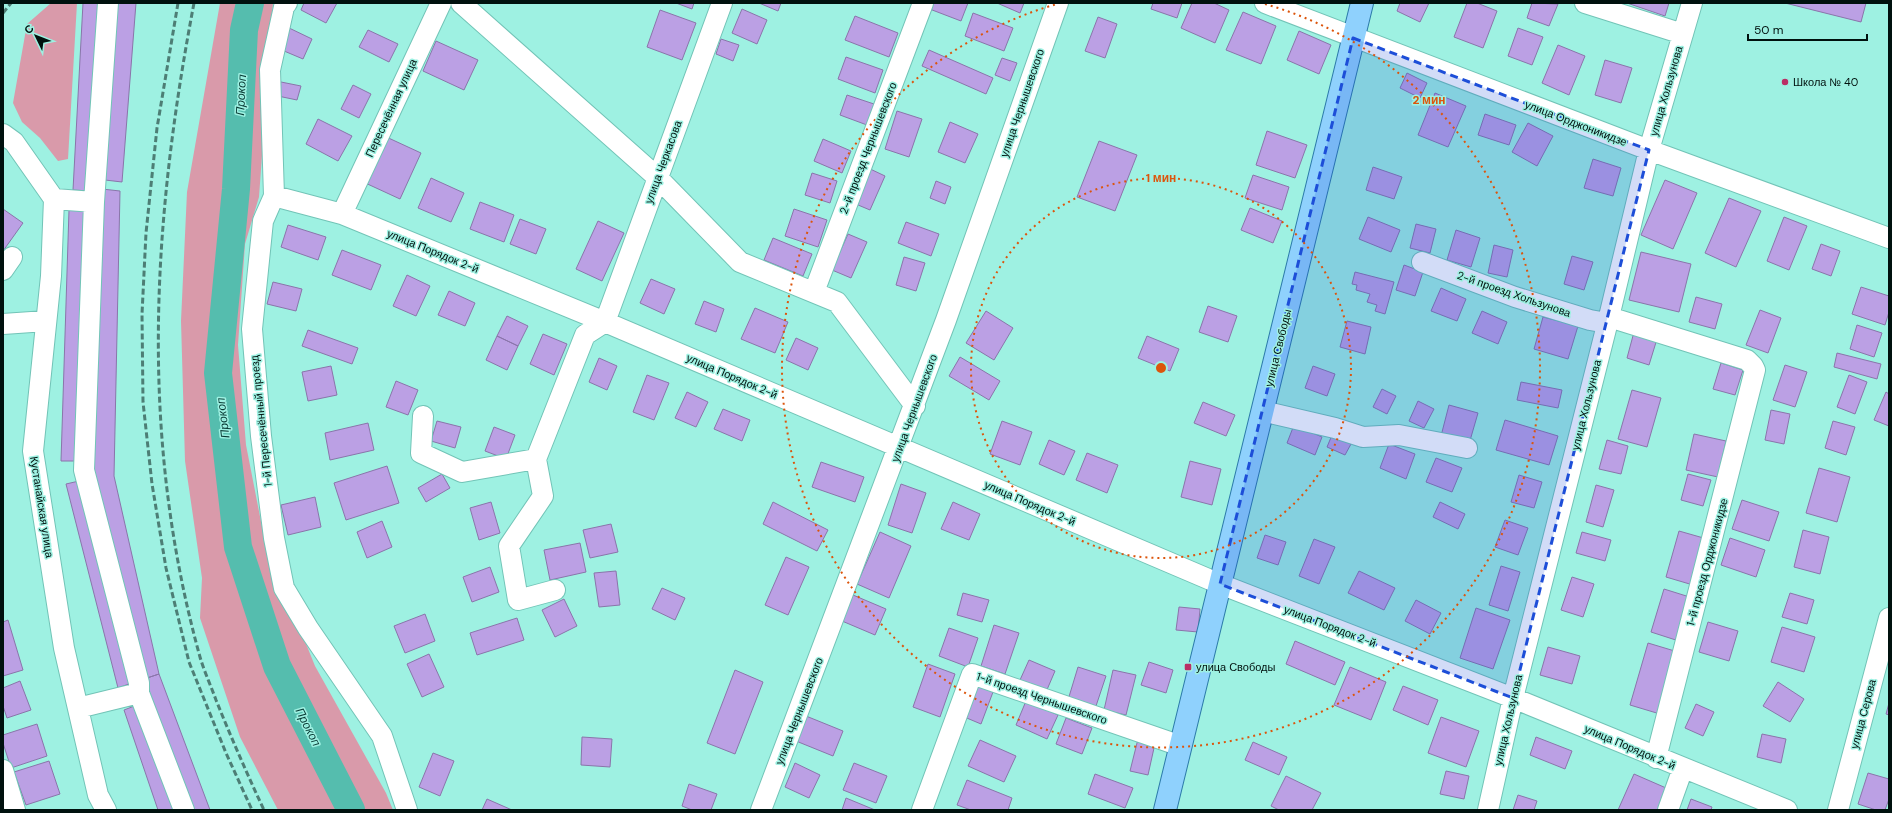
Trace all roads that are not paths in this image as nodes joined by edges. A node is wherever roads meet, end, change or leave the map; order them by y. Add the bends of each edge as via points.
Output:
1 (108, 3) edge
2 (286, 3) edge
3 (441, 3) edge
4 (461, 3) edge
5 (722, 3) edge
6 (923, 3) edge
7 (1058, 3) edge
8 (1265, 3) edge
9 (1362, 3) edge
10 (1585, 3) edge
11 (1692, 3) edge
12 (1683, 34) junction
13 (1353, 38) junction
14 (3, 134) edge
15 (1649, 150) junction
16 (658, 178) junction
17 (274, 196) junction
18 (54, 199) junction
19 (94, 202) junction
20 (342, 214) junction
21 (1889, 238) edge
22 (1422, 262) dead end
23 (814, 292) junction
24 (1608, 320) junction
25 (46, 321) junction
26 (605, 322) junction
27 (3, 324) edge
28 (1753, 366) joint
29 (915, 406) junction
30 (1262, 411) junction
31 (423, 416) dead end
32 (899, 448) junction
33 (1467, 448) dead end
34 (536, 459) junction
35 (1220, 584) junction
36 (555, 590) dead end
37 (1889, 618) edge
38 (139, 693) junction
39 (1513, 698) junction
40 (78, 708) junction
41 (1181, 746) junction
42 (1656, 758) junction
43 (1683, 768) junction
44 (3, 770) edge
45 (99, 808) edge
46 (16, 810) edge
47 (184, 810) edge
48 (407, 810) edge
49 (761, 810) edge
50 (922, 810) edge
51 (1165, 810) edge
52 (1488, 810) edge
53 (1668, 810) edge
54 (1787, 810) edge
55 (1838, 810) edge

1 - 19 street
2 - 17 street, 1-й Пересечённый проезд via 270,70
3 - 20 street, Пересечённая улица
4 - 16 street
5 - 16 street, улица Черкасова
6 - 23 street, 2-й проезд Чернышевского
7 - 29 street, улица Чернышевского
8 - 13 street, улица Орджоникидзе
9 - 13 main road, улица Свободы
10 - 12 street
11 - 12 street, улица Хользунова
12 - 15 street, улица Хользунова
13 - 15 street, улица Орджоникидзе
13 - 30 main road, улица Свободы
14 - 18 street via 14,142
15 - 21 street, улица Орджоникидзе
15 - 24 street, улица Хользунова
16 - 23 street via 740,262
16 - 26 street, улица Черкасова
17 - 20 street, улица Порядок 2-й
17 - 48 street, 1-й Пересечённый проезд via 263,220 252,328 261,436 274,538 284,588 308,628 382,736
18 - 19 street
18 - 25 street, Кустанайская улица via 51,276
19 - 38 street via 84,470 139,682
20 - 26 street, улица Порядок 2-й
22 - 24 street, 2-й проезд Хользунова via 1515,297 1590,320
23 - 29 street via 837,302
24 - 28 street, 2-й проезд Хользунова via 1747,360
24 - 39 street, улица Хользунова
25 - 27 street
25 - 40 street, Кустанайская улица via 33,451 64,648
26 - 32 street, улица Порядок 2-й
26 - 34 street via 585,335
28 - 42 street, 1-й проезд Орджоникидзе via 1755,376
29 - 32 street, улица Чернышевского
30 - 33 street via 1363,437 1399,435
30 - 35 main road, улица Свободы
31 - 34 street via 421,452 462,472
32 - 35 street, улица Порядок 2-й
32 - 49 street, улица Чернышевского
34 - 36 street via 543,496 509,546 518,600
35 - 39 street, улица Порядок 2-й
35 - 41 main road, улица Свободы
37 - 55 street, улица Серова
38 - 40 street
38 - 47 street
39 - 42 street, улица Порядок 2-й
39 - 52 street, улица Хользунова
40 - 45 street, Кустанайская улица
41 - 50 street, 1-й проезд Чернышевского via 972,674
41 - 51 main road, улица Свободы
42 - 43 street, улица Порядок 2-й
43 - 53 street
43 - 54 street, улица Порядок 2-й
44 - 46 street

